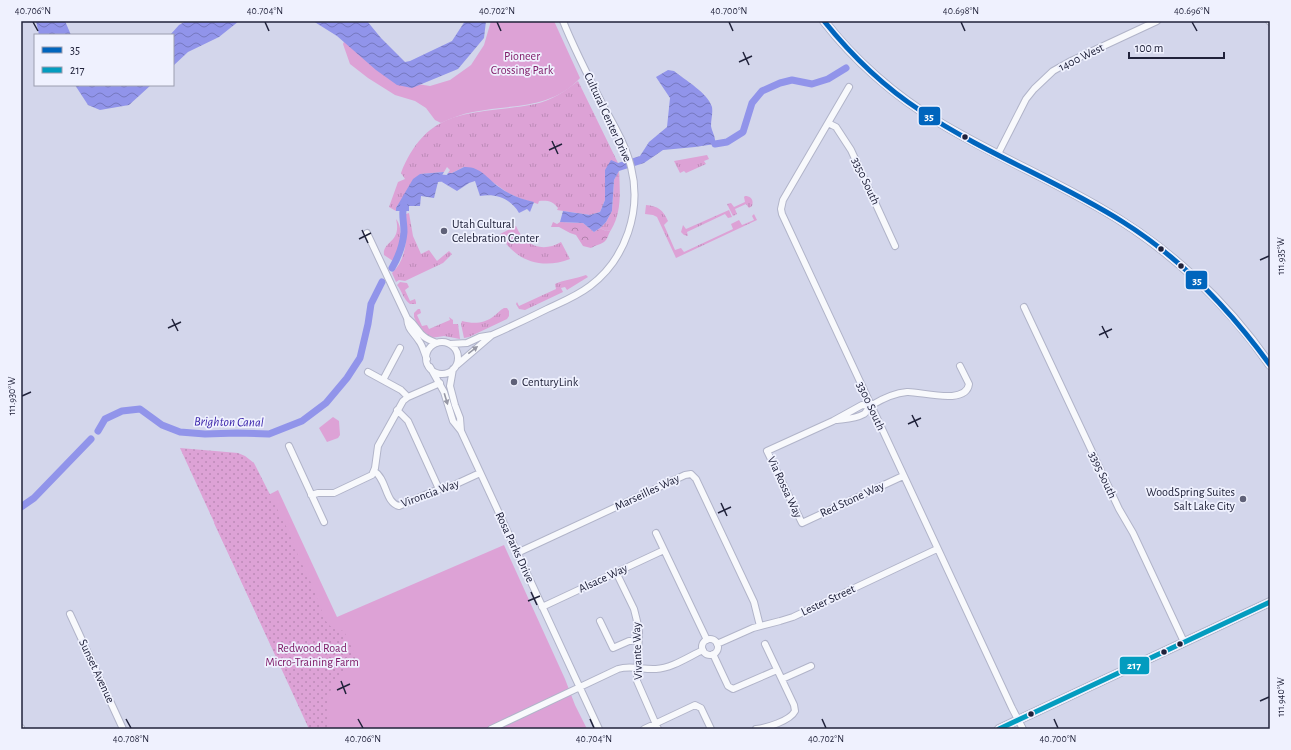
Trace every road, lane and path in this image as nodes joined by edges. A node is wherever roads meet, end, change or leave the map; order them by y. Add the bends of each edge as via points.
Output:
1 (563, 21) edge
2 (824, 21) edge
3 (1157, 21) edge
4 (849, 87) dead end
5 (828, 123) junction
6 (998, 154) junction
7 (367, 233) dead end
8 (895, 246) dead end
9 (1024, 307) dead end
10 (406, 318) junction
11 (492, 335) junction
12 (437, 343) junction
13 (450, 344) junction
14 (400, 348) dead end
15 (426, 359) junction
16 (1270, 365) edge
17 (960, 366) dead end
18 (430, 367) junction
19 (454, 368) junction
20 (368, 372) dead end
21 (383, 380) junction
22 (440, 383) junction
23 (408, 397) junction
24 (870, 406) junction
25 (397, 410) junction
26 (461, 431) junction
27 (288, 446) dead end
28 (374, 471) junction
29 (480, 473) junction
30 (903, 476) junction
31 (439, 489) junction
32 (311, 494) junction
33 (324, 522) dead end
34 (802, 523) joint
35 (656, 533) dead end
36 (937, 549) junction
37 (664, 550) junction
38 (517, 553) junction
39 (616, 572) junction
40 (1270, 602) edge
41 (542, 607) junction
42 (70, 614) dead end
43 (600, 621) dead end
44 (760, 626) junction
45 (706, 640) junction
46 (638, 641) junction
47 (1184, 642) junction
48 (717, 644) junction
49 (765, 644) dead end
50 (703, 650) junction
51 (713, 654) junction
52 (811, 666) dead end
53 (637, 667) junction
54 (777, 670) junction
55 (782, 679) junction
56 (580, 687) junction
57 (1018, 720) junction
58 (657, 726) edge
59 (123, 729) edge
60 (491, 729) edge
61 (599, 729) edge
62 (644, 729) edge
63 (711, 729) edge
64 (756, 729) edge
65 (999, 729) edge
66 (1023, 729) edge

1 - 11 street, Cultural Center Drive via 629,159 635,196 631,224 616,258 591,286
2 - 6 main road via 868,69 932,118
3 - 6 street, 1400 West via 1053,71 1026,99
4 - 5 street, 3300 South
5 - 8 street, 3350 South via 836,128 851,150
5 - 24 street, 3300 South via 783,200 781,209 783,219
6 - 16 main road via 1099,207 1155,244 1216,299
7 - 10 street
9 - 47 street, 3395 South
10 - 12 street via 422,336
10 - 15 street via 411,332 419,340
11 - 13 street, Cultural Center Drive via 468,343
19 -> 11 street, Cultural Center Drive
12 - 13 street
12 - 15 street via 430,347
13 - 19 street via 457,354
14 - 21 street
15 - 18 street
17 - 24 street via 969,384 967,389 953,396 899,393
18 - 19 street via 441,373
18 - 22 street, Rosa Parks Drive
19 - 26 street, Rosa Parks Drive via 450,386 460,418
20 - 21 street
21 - 23 street
22 - 23 street
22 -> 26 street, Rosa Parks Drive via 453,421
23 - 25 street
24 - 30 street, 3300 South
24 - 34 street, Via Rossa Way via 866,413 855,418 833,421 768,451
25 - 28 street via 378,446
25 - 31 street via 408,422
26 - 29 street, Rosa Parks Drive
27 - 32 street
28 - 31 street, Vironcia Way via 396,505 402,506
28 - 32 street via 370,476 336,493
29 - 31 street, Vironcia Way
29 - 38 street, Rosa Parks Drive
30 - 34 street, Red Stone Way
30 - 36 street, 3300 South
32 - 33 street
35 - 37 street
36 - 44 street, Lester Street via 793,617
36 - 57 street, 3300 South
37 - 39 street, Alsace Way
37 - 45 street
38 - 41 street, Rosa Parks Drive
38 - 44 street, Marseilles Way via 691,474 696,479 754,602
39 - 41 street, Alsace Way
39 - 46 street, Vivante Way via 636,615
40 - 47 main road
41 - 56 street, Rosa Parks Drive
42 - 59 street, Sunset Avenue
43 - 46 street via 613,648 629,641
44 - 48 street, Lester Street
45 - 48 street
45 - 50 street via 703,643
46 - 53 street, Vivante Way
47 - 57 main road
48 - 51 street
49 - 54 street
50 - 51 street via 708,655
50 - 53 street via 662,668
51 - 54 street via 728,686 733,689
52 - 55 street
53 - 56 street via 618,669
53 - 58 street, Vivante Way via 638,684
54 - 55 street
55 - 64 street via 794,713 768,727
56 - 60 street
56 - 61 street, Rosa Parks Drive
57 - 65 main road
57 - 66 street, 3300 South
58 - 62 street
58 - 63 street via 695,705 701,708

